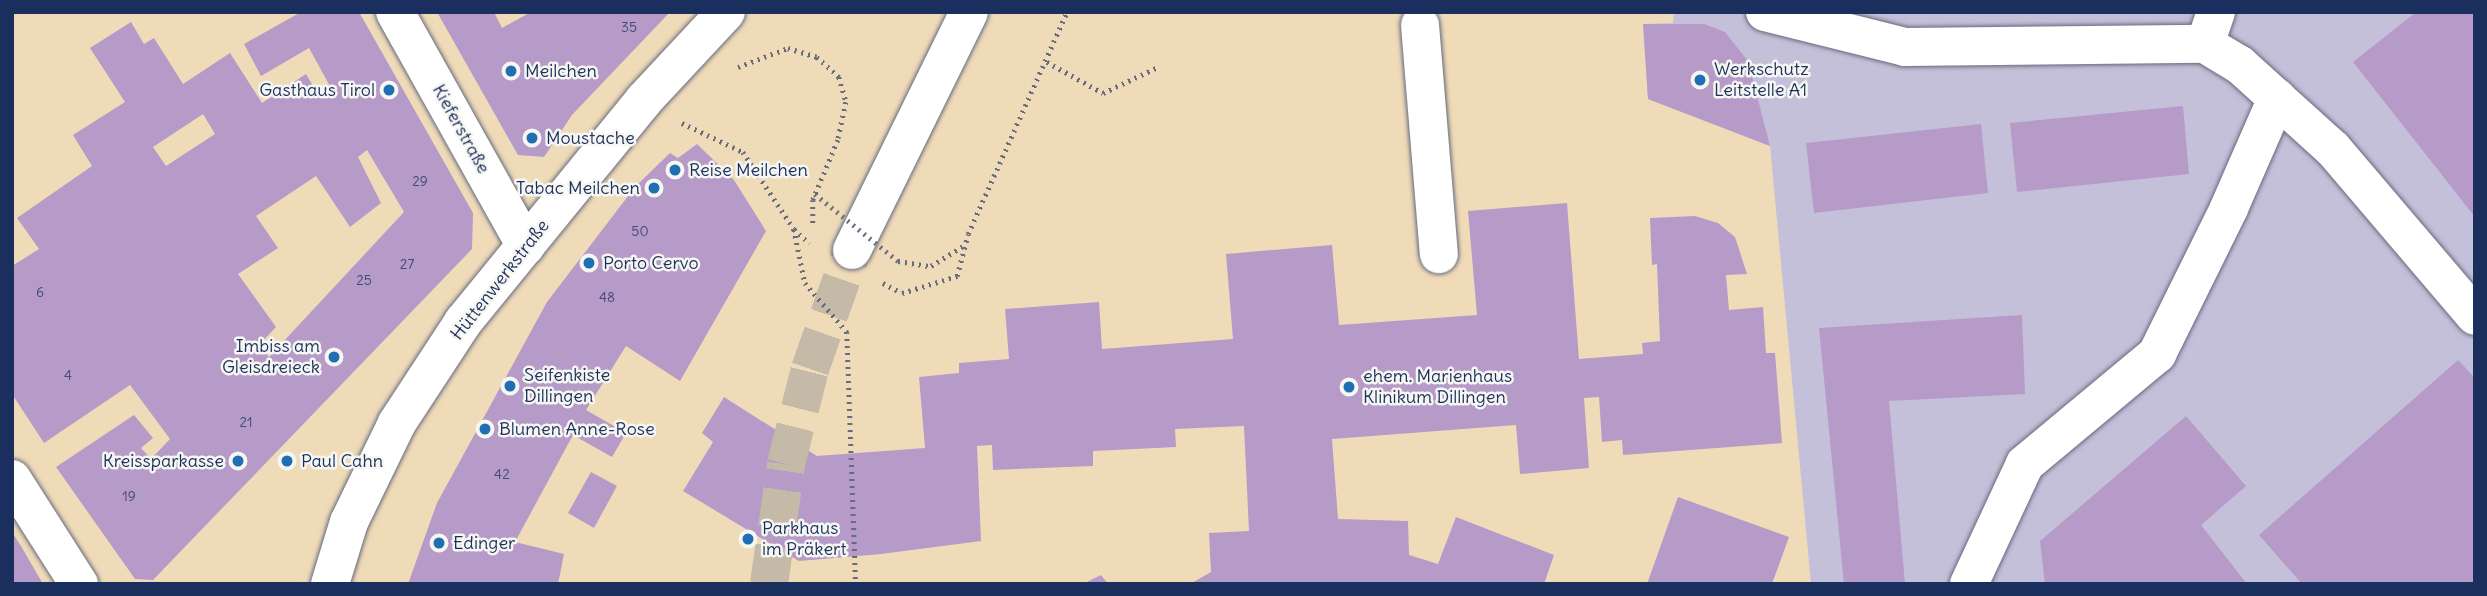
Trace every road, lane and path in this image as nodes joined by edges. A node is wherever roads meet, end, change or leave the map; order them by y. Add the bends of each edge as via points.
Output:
1 (396, 12) edge
2 (726, 12) edge
3 (969, 12) edge
4 (1765, 12) edge
5 (1420, 25) dead end
6 (2211, 28) edge
7 (1047, 62) dead end
8 (1156, 68) dead end
9 (2277, 97) junction
10 (677, 120) dead end
11 (815, 194) dead end
12 (965, 245) dead end
13 (526, 246) junction
14 (852, 250) tunnel mouth
15 (1439, 254) dead end
16 (2475, 316) edge
17 (12, 479) edge
18 (79, 584) edge
19 (330, 584) edge
20 (856, 584) edge
21 (1969, 584) edge

1 - 13 street, Kieferstraße
2 - 13 street, Hüttenwerkstraße via 643,100
3 - 14 street
4 - 6 street via 1905,47
5 - 15 street
6 - 9 street via 2240,65
7 - 8 path via 1103,93
9 - 16 street via 2333,149
9 - 21 street via 2157,354 2025,464
10 - 20 path via 743,152 794,229 805,283 847,332
11 - 12 path, bridge via 898,261 931,267
13 - 19 street, Hüttenwerkstraße via 463,322 397,423 349,522
17 - 18 street

